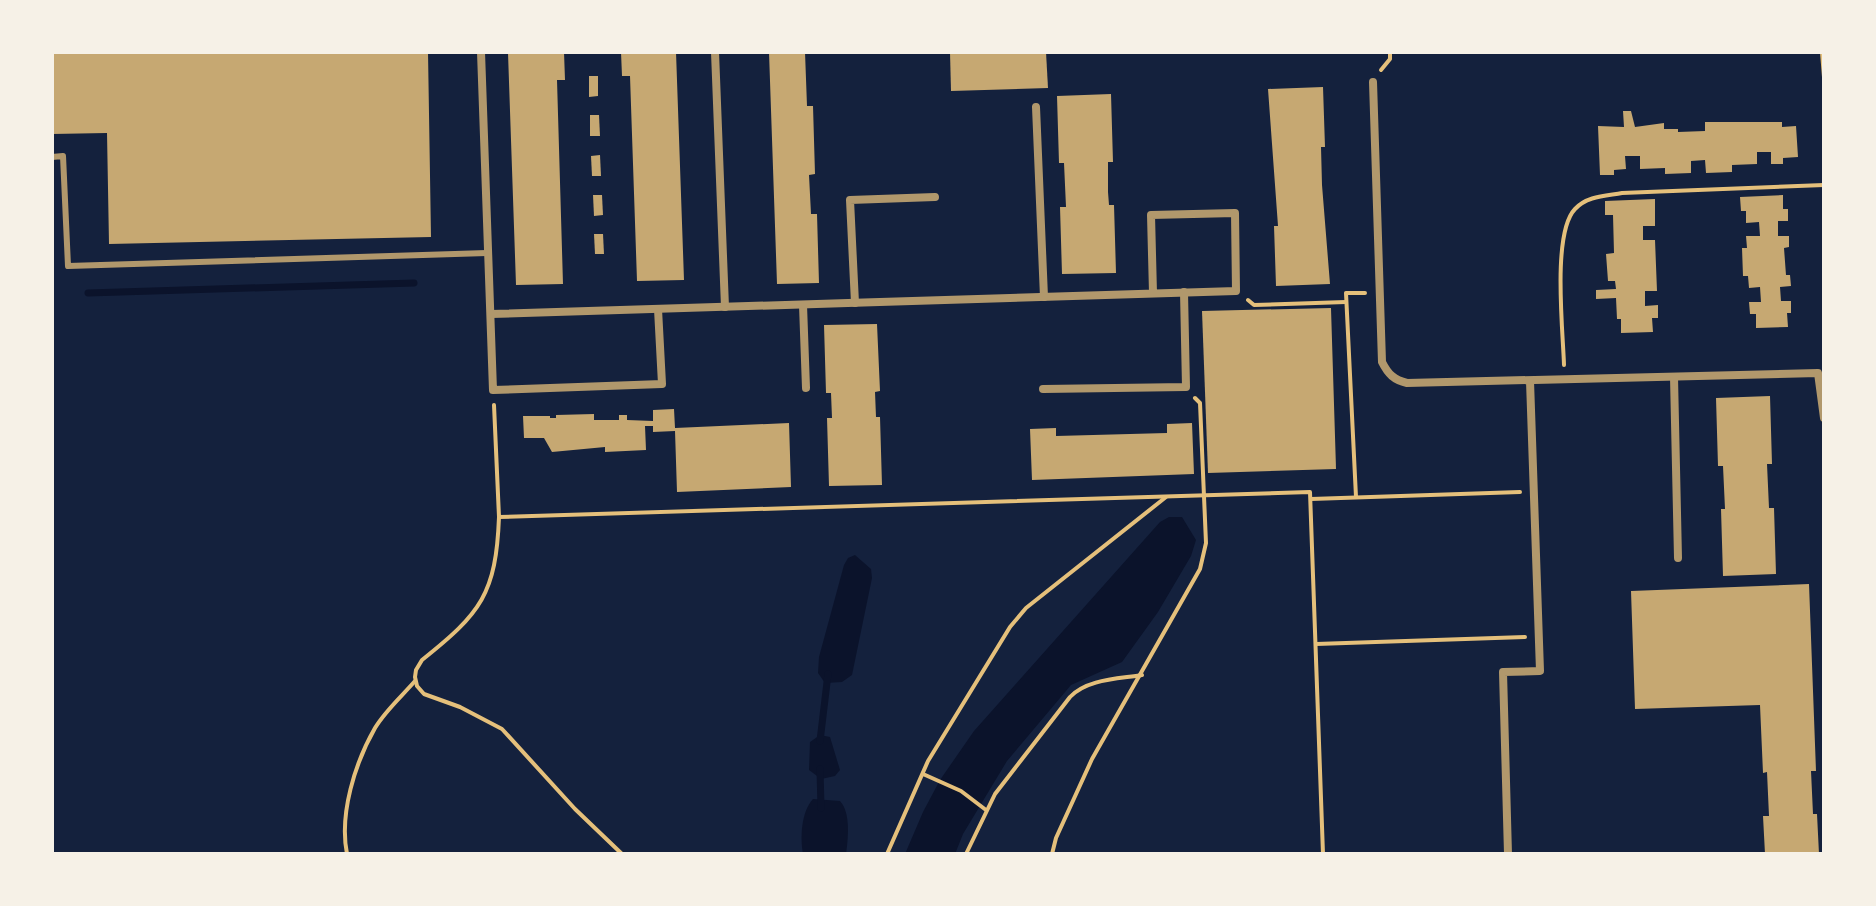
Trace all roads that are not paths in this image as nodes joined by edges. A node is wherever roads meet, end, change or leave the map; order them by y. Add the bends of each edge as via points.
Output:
1 (481, 52) edge
2 (715, 52) edge
3 (1373, 82) dead end
4 (1036, 107) dead end
5 (52, 157) edge
6 (935, 197) dead end
7 (487, 253) junction
8 (1184, 292) junction
9 (1153, 293) junction
10 (1044, 297) junction
11 (855, 303) junction
12 (803, 305) junction
13 (725, 307) junction
14 (658, 309) junction
15 (491, 314) junction
16 (1674, 377) junction
17 (1530, 381) junction
18 (806, 388) dead end
19 (1043, 389) dead end
20 (1824, 418) edge
21 (1678, 558) dead end
22 (1508, 854) edge

1 - 7 street
2 - 13 street
3 - 17 street via 1382,362 1387,372 1407,383
4 - 10 street
5 - 7 lane via 63,156 68,266
6 - 11 street via 850,200
7 - 15 street
8 - 9 street
8 - 9 street via 1236,291 1235,213 1151,215
8 - 19 street via 1186,387
9 - 10 street
10 - 11 street
11 - 12 street
12 - 13 street
12 - 18 street
13 - 14 street
14 - 15 street
14 - 15 street via 662,384 493,390
16 - 17 street
16 - 20 street via 1818,373
16 - 21 street
17 - 22 street via 1540,671 1503,672

